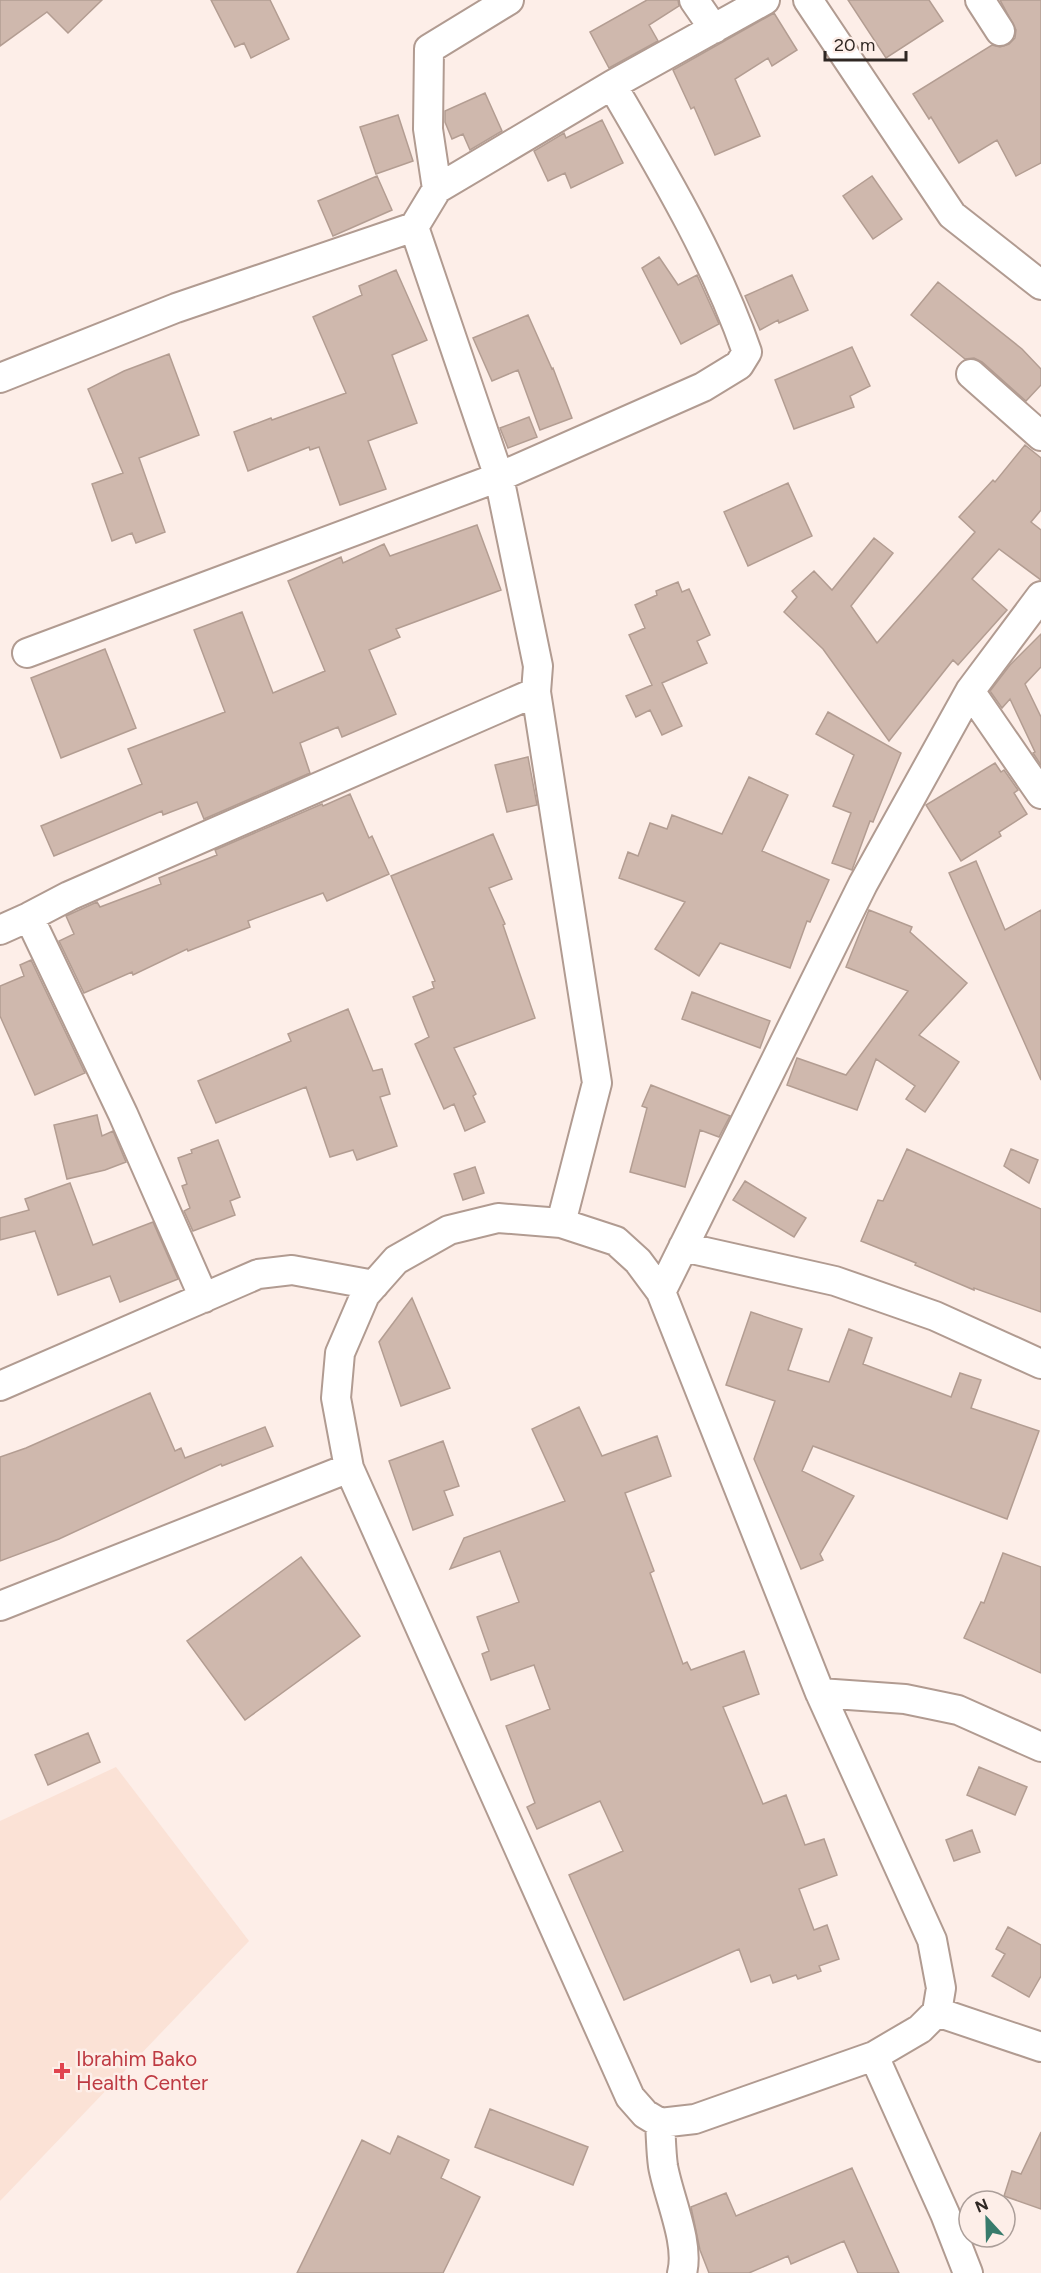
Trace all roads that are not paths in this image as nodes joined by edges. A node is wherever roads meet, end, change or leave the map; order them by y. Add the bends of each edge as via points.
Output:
1 (508, 0) edge
2 (694, 0) edge
3 (765, 0) edge
4 (808, 0) edge
5 (980, 0) edge
6 (714, 29) junction
7 (1000, 31) dead end
8 (612, 85) junction
9 (437, 189) junction
10 (414, 226) junction
11 (1041, 285) edge
12 (971, 374) dead end
13 (0, 378) edge
14 (1041, 436) edge
15 (499, 477) junction
16 (1041, 596) edge
17 (27, 653) dead end
18 (970, 691) junction
19 (536, 692) junction
20 (1041, 794) edge
21 (29, 917) junction
22 (0, 930) edge
23 (561, 1223) junction
24 (682, 1247) junction
25 (374, 1285) junction
26 (661, 1292) junction
27 (204, 1298) junction
28 (1041, 1364) edge
29 (0, 1386) edge
30 (349, 1468) junction
31 (0, 1606) edge
32 (820, 1694) junction
33 (1041, 1747) edge
34 (937, 2012) junction
35 (1041, 2047) edge
36 (874, 2056) junction
37 (660, 2123) junction
38 (682, 2273) edge
39 (968, 2273) edge

1 - 9 street via 429,49 428,129
2 - 6 street
3 - 6 street
4 - 11 street via 952,215
5 - 7 street
6 - 8 street
8 - 9 street
8 - 15 street via 677,198 731,308 747,352 739,365 703,387
9 - 10 street
10 - 13 street via 176,308
10 - 15 street
12 - 14 street
15 - 17 street
15 - 19 street via 538,666
16 - 18 street
18 - 20 street
18 - 24 street via 864,884
19 - 21 street
19 - 23 street via 597,1083
21 - 22 street
21 - 27 street via 123,1114
23 - 25 street via 498,1218 449,1230 396,1260
23 - 26 street via 616,1241 638,1261
24 - 26 street
24 - 28 street via 835,1281 936,1316
25 - 27 street via 292,1270 258,1274
25 - 30 street via 365,1295 340,1353 336,1398
26 - 32 street
27 - 29 street
30 - 31 street
30 - 37 street via 630,2097 645,2114
32 - 33 street via 905,1699 958,1710
32 - 34 street via 932,1940 941,1988
34 - 35 street
34 - 36 street via 920,2029
36 - 37 street via 695,2120
36 - 39 street
37 - 38 street via 663,2167 685,2264

